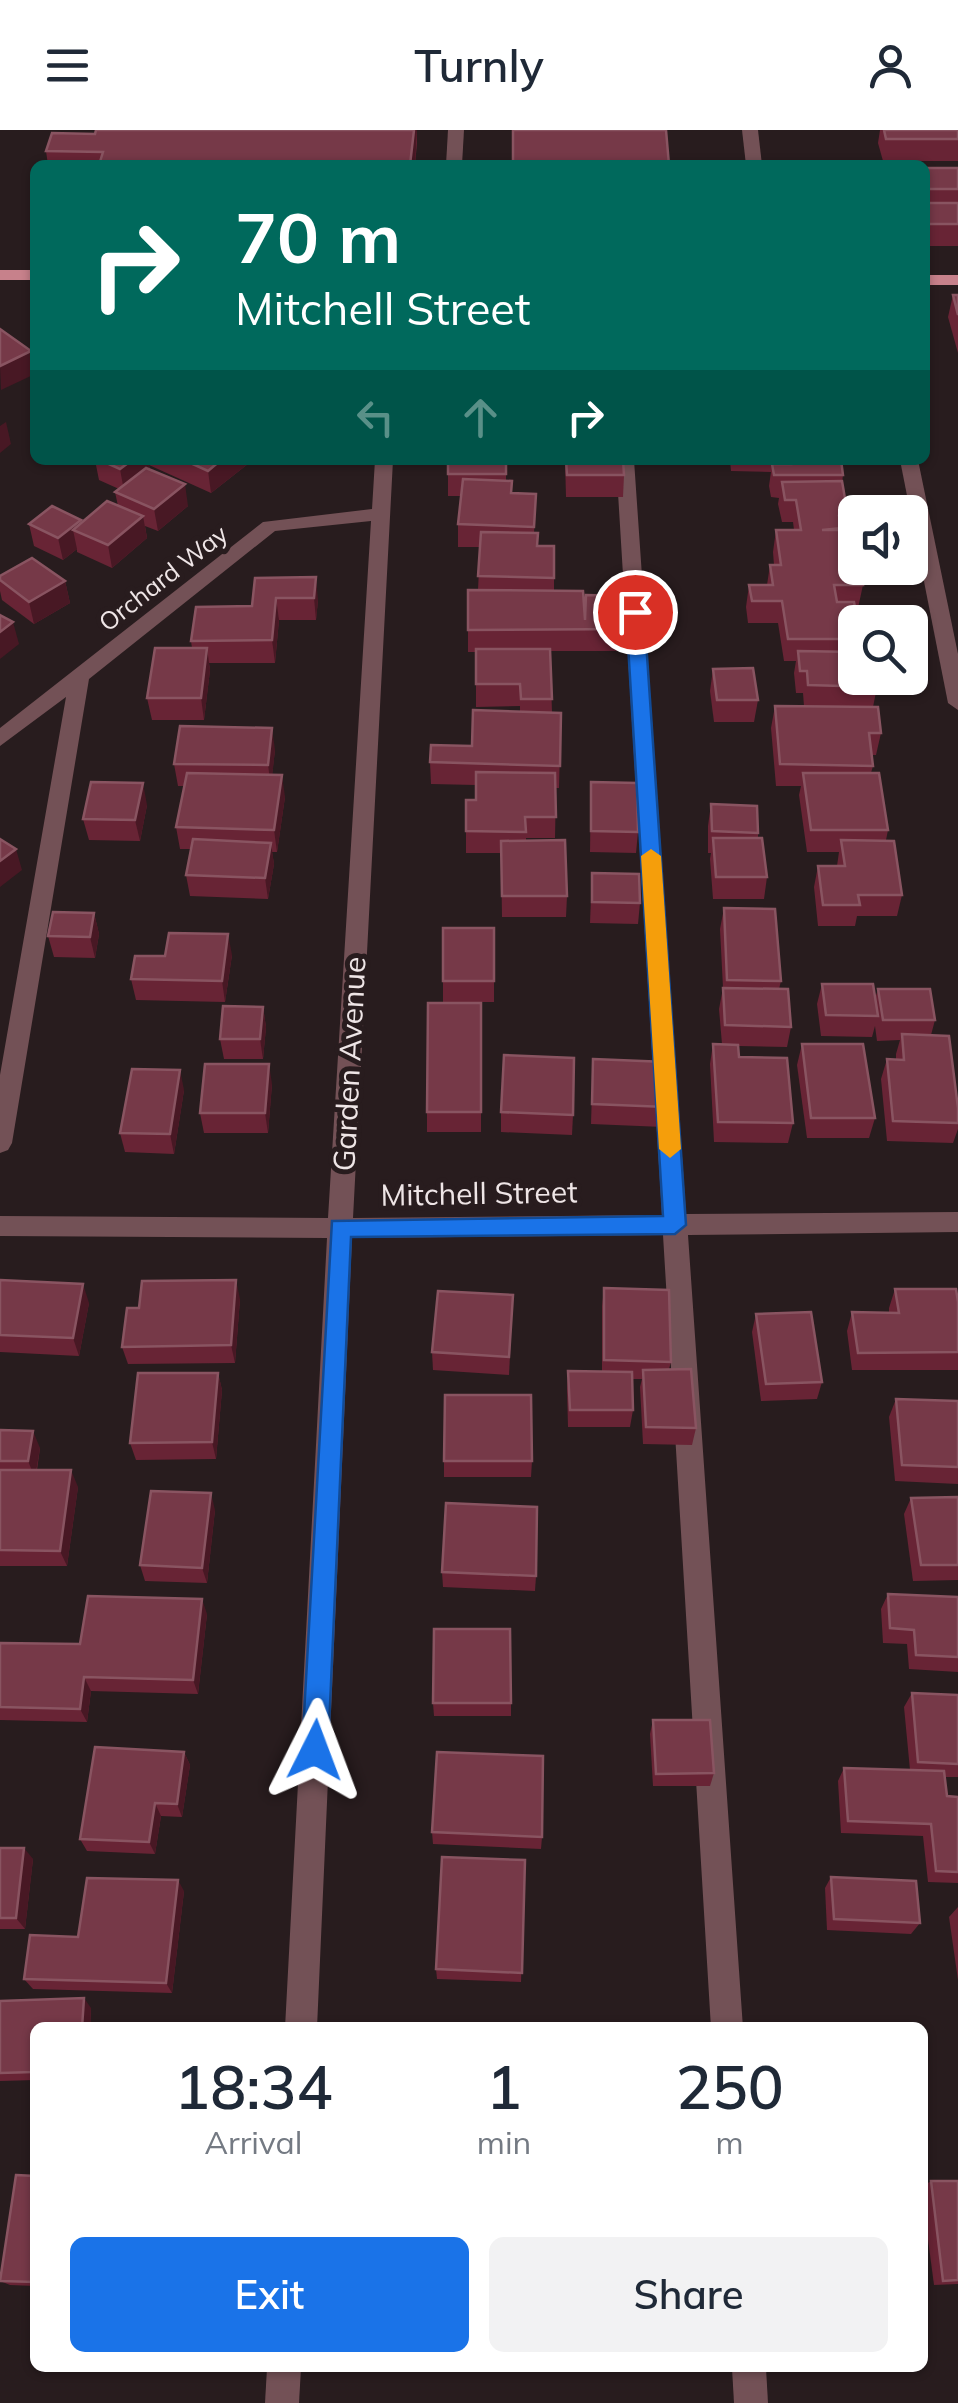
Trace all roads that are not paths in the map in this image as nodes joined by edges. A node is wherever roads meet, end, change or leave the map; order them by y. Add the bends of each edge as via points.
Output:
1 (456, 130) edge
2 (750, 130) edge
3 (454, 160) edge
4 (753, 160) edge
5 (0, 275) edge
6 (30, 275) edge
7 (930, 280) edge
8 (958, 280) edge
9 (384, 465) edge
10 (626, 465) edge
11 (910, 465) edge
12 (381, 514) junction
13 (80, 676) junction
14 (958, 703) edge
15 (0, 739) edge
16 (0, 1143) edge
17 (958, 1222) edge
18 (675, 1225) junction
19 (0, 1226) edge
20 (340, 1228) junction
21 (301, 2022) edge
22 (727, 2022) edge
23 (284, 2372) edge
24 (749, 2372) edge
25 (282, 2403) edge
26 (751, 2403) edge

1 - 3 street
2 - 4 street
5 - 6 main road
7 - 8 main road
9 - 12 street, Garden Avenue
10 - 18 street
11 - 14 street
12 - 13 street, Orchard Way via 270,526
12 - 20 street, Garden Avenue
13 - 15 street, Orchard Way
13 - 16 street
17 - 18 street, Mitchell Street
18 - 20 street, Mitchell Street
18 - 22 street
19 - 20 street, Mitchell Street
20 - 21 street, Garden Avenue
23 - 25 street
24 - 26 street

